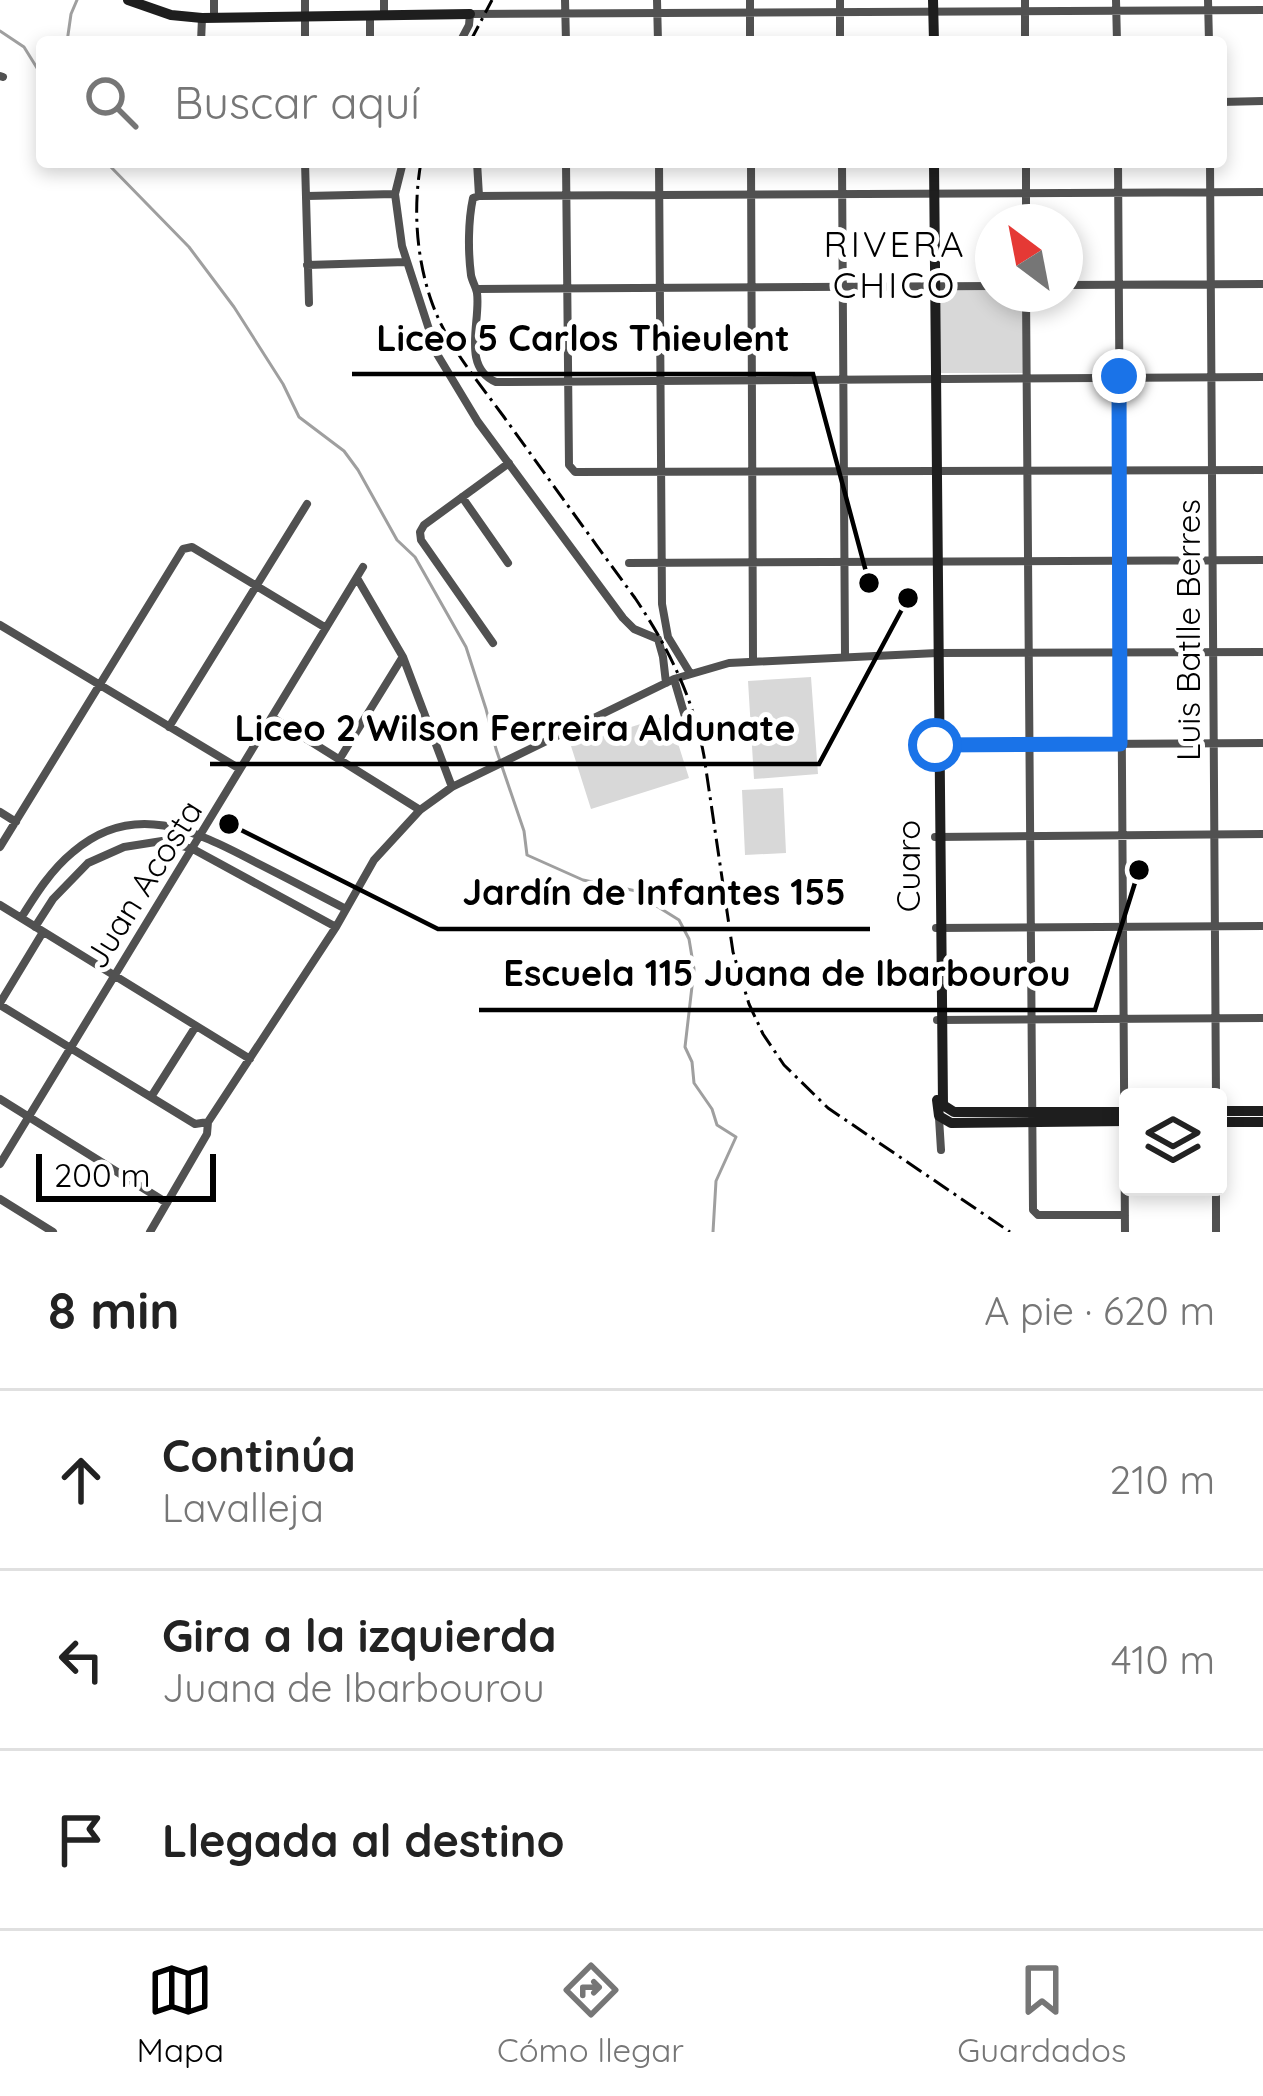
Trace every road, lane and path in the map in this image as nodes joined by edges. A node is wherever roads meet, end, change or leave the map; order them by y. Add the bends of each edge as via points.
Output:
1 (128, 0) edge
2 (214, 0) edge
3 (305, 0) edge
4 (384, 0) edge
5 (464, 0) edge
6 (474, 0) edge
7 (565, 0) edge
8 (657, 0) edge
9 (749, 0) edge
10 (840, 0) edge
11 (1025, 0) edge
12 (1116, 5) edge
13 (1208, 5) edge
14 (934, 6) edge
15 (1263, 10) edge
16 (1025, 11) junction
17 (566, 13) junction
18 (750, 13) junction
19 (840, 13) junction
20 (470, 14) junction
21 (658, 14) junction
22 (370, 15) junction
23 (384, 15) junction
24 (305, 16) junction
25 (208, 18) junction
26 (203, 36) edge
27 (305, 36) edge
28 (370, 36) edge
29 (464, 36) edge
30 (566, 36) edge
31 (658, 36) edge
32 (750, 36) edge
33 (840, 36) edge
34 (1025, 36) edge
35 (1117, 36) edge
36 (1209, 36) edge
37 (1227, 101) edge
38 (1263, 101) edge
39 (305, 168) edge
40 (402, 168) edge
41 (477, 168) edge
42 (566, 168) edge
43 (659, 168) edge
44 (751, 168) edge
45 (842, 168) edge
46 (934, 168) edge
47 (1026, 168) edge
48 (1118, 168) edge
49 (1210, 168) edge
50 (1209, 192) junction
51 (1263, 192) edge
52 (395, 194) junction
53 (934, 194) junction
54 (1026, 194) junction
55 (1118, 194) junction
56 (659, 195) junction
57 (751, 195) junction
58 (842, 195) junction
59 (307, 196) junction
60 (476, 197) junction
61 (566, 197) junction
62 (1026, 204) edge
63 (406, 262) junction
64 (308, 265) junction
65 (1210, 284) junction
66 (1263, 284) edge
67 (1083, 285) edge
68 (1119, 285) junction
69 (975, 286) edge
70 (752, 287) junction
71 (843, 287) junction
72 (935, 287) junction
73 (568, 288) junction
74 (477, 289) junction
75 (660, 289) junction
76 (309, 302) dead end
77 (1027, 312) edge
78 (1119, 376) junction
79 (935, 377) junction
80 (1028, 377) junction
81 (1212, 377) junction
82 (1263, 377) edge
83 (844, 379) junction
84 (660, 380) junction
85 (752, 380) junction
86 (568, 381) junction
87 (509, 463) junction
88 (1211, 468) junction
89 (1028, 469) junction
90 (1120, 469) junction
91 (844, 470) junction
92 (937, 470) junction
93 (1263, 470) edge
94 (662, 471) junction
95 (753, 471) junction
96 (462, 497) junction
97 (308, 504) dead end
98 (1120, 559) junction
99 (937, 560) junction
100 (1029, 560) junction
101 (1212, 560) junction
102 (1263, 560) edge
103 (662, 562) junction
104 (753, 562) junction
105 (845, 562) junction
106 (508, 563) dead end
107 (629, 563) dead end
108 (363, 567) dead end
109 (357, 578) junction
110 (255, 585) junction
111 (0, 625) edge
112 (326, 628) junction
113 (493, 643) dead end
114 (1213, 651) junction
115 (1029, 652) junction
116 (1121, 652) junction
117 (1263, 652) edge
118 (938, 653) junction
119 (845, 656) junction
120 (403, 657) junction
121 (753, 660) junction
122 (678, 678) junction
123 (100, 684) junction
124 (273, 718) junction
125 (169, 727) junction
126 (691, 737) dead end
127 (1214, 743) junction
128 (1263, 743) edge
129 (1030, 744) junction
130 (1120, 744) junction
131 (937, 745) junction
132 (339, 760) junction
133 (240, 769) junction
134 (452, 787) junction
135 (420, 810) junction
136 (0, 812) edge
137 (16, 822) junction
138 (137, 825) junction
139 (202, 835) junction
140 (1213, 835) junction
141 (1263, 835) edge
142 (1030, 836) junction
143 (1121, 836) junction
144 (938, 837) junction
145 (139, 843) junction
146 (0, 847) edge
147 (193, 849) junction
148 (0, 905) edge
149 (346, 909) junction
150 (21, 918) junction
151 (1214, 926) junction
152 (1263, 926) edge
153 (336, 927) junction
154 (938, 928) junction
155 (1031, 928) junction
156 (1122, 928) junction
157 (39, 929) junction
158 (115, 976) junction
159 (0, 1004) edge
160 (1263, 1018) edge
161 (1031, 1019) junction
162 (1123, 1019) junction
163 (1215, 1019) junction
164 (939, 1020) junction
165 (196, 1026) junction
166 (69, 1048) junction
167 (250, 1059) junction
168 (1125, 1088) edge
169 (1216, 1088) edge
170 (151, 1097) junction
171 (0, 1099) edge
172 (1227, 1111) edge
173 (1263, 1111) edge
174 (942, 1112) junction
175 (28, 1117) junction
176 (1033, 1117) junction
177 (1119, 1117) edge
178 (208, 1122) junction
179 (1227, 1122) edge
180 (1263, 1122) edge
181 (941, 1150) dead end
182 (0, 1163) edge
183 (1125, 1196) edge
184 (1216, 1196) edge
185 (0, 1199) edge
186 (166, 1203) junction
187 (1125, 1215) junction
188 (46, 1230) edge
189 (150, 1232) edge
190 (1125, 1232) edge
191 (1216, 1232) edge

1 - 25 street
2 - 25 street
3 - 24 street
4 - 23 street
5 - 20 street
6 - 20 street
7 - 17 street
8 - 21 street
9 - 18 street
10 - 19 street
11 - 16 street
12 - 13 street
12 - 16 street
12 - 35 street
13 - 15 street
13 - 36 street
14 - 16 street
14 - 19 street
16 - 34 street
17 - 20 street
17 - 21 street
17 - 30 street
18 - 19 street
18 - 21 street
18 - 32 street
19 - 33 street
20 - 23 street
20 - 29 street
21 - 31 street
22 - 23 street
22 - 24 street
22 - 28 street
24 - 25 street
24 - 27 street
25 - 26 street
37 - 38 street
39 - 59 street
40 - 52 street
41 - 60 street
42 - 61 street
43 - 56 street
44 - 57 street
45 - 58 street
46 - 53 street, Cuaro
47 - 54 street
48 - 55 street
49 - 50 street, Luis Batlle Berres
50 - 51 street
50 - 55 street
50 - 65 street, Luis Batlle Berres
52 - 59 street
52 - 63 street
53 - 54 street
53 - 58 street
53 - 72 street, Cuaro
54 - 55 street
54 - 62 street
55 - 68 street
56 - 57 street
56 - 61 street
56 - 75 street
57 - 58 street
57 - 70 street
58 - 71 street
59 - 64 street
60 - 61 street
60 - 74 street via 470,212
61 - 73 street
63 - 64 street
63 - 87 street via 437,354
64 - 76 street
65 - 66 street
65 - 68 street
65 - 81 street, Luis Batlle Berres
67 - 68 street
68 - 78 street
69 - 72 street
70 - 71 street
70 - 75 street
70 - 85 street
71 - 72 street
71 - 83 street
72 - 79 street, Cuaro
73 - 74 street
73 - 75 street
73 - 86 street
74 - 86 street via 477,358 487,378
75 - 84 street
77 - 80 street
78 - 80 street
78 - 81 street
78 - 90 street
79 - 80 street
79 - 83 street
79 - 92 street, Cuaro
80 - 89 street
81 - 82 street
81 - 88 street, Luis Batlle Berres
83 - 85 street
83 - 91 street
84 - 85 street
84 - 86 street
84 - 94 street
85 - 95 street
86 - 94 street via 571,468
87 - 96 street
87 - 122 street via 623,618 658,639
88 - 90 street
88 - 93 street
88 - 101 street, Luis Batlle Berres
89 - 90 street
89 - 92 street
89 - 100 street
90 - 98 street
91 - 92 street
91 - 95 street
91 - 105 street
92 - 99 street, Cuaro
94 - 95 street
94 - 103 street
95 - 104 street
96 - 106 street
96 - 113 street via 419,532
97 - 110 street
98 - 100 street
98 - 101 street
98 - 116 street
99 - 100 street
99 - 105 street
99 - 118 street, Cuaro
100 - 115 street
101 - 102 street
101 - 114 street, Luis Batlle Berres
103 - 104 street
103 - 107 street
103 - 122 street via 663,620
104 - 105 street
104 - 121 street
105 - 119 street
108 - 109 street, Juan Acosta
109 - 112 street, Juan Acosta
109 - 120 street
110 - 112 street
110 - 123 street via 186,547
110 - 125 street
111 - 123 street
112 - 124 street, Juan Acosta
114 - 116 street
114 - 117 street
114 - 127 street, Luis Batlle Berres
115 - 116 street
115 - 118 street
115 - 129 street
116 - 130 street
118 - 119 street
118 - 131 street, Cuaro
119 - 121 street
120 - 132 street
120 - 134 street
121 - 122 street
122 - 126 street
122 - 134 street
123 - 125 street
123 - 137 street
124 - 132 street
124 - 133 street, Juan Acosta
125 - 133 street
127 - 128 street
127 - 130 street
127 - 140 street, Luis Batlle Berres
129 - 130 street
129 - 131 street
129 - 142 street
130 - 143 street
131 - 144 street, Cuaro
132 - 135 street
133 - 139 street, Juan Acosta
134 - 135 street
135 - 149 street via 374,860
136 - 137 street
137 - 146 street
138 - 139 street
138 - 145 street
138 - 150 street via 74,850
139 - 147 street, Juan Acosta
139 - 149 street
140 - 141 street
140 - 143 street
140 - 151 street, Luis Batlle Berres
142 - 143 street
142 - 144 street
142 - 155 street
143 - 156 street
144 - 154 street, Cuaro
145 - 147 street
145 - 157 street via 88,863 53,899
147 - 153 street
147 - 158 street, Juan Acosta
148 - 150 street
149 - 153 street
150 - 157 street
151 - 152 street
151 - 156 street
151 - 163 street, Luis Batlle Berres
153 - 167 street
154 - 155 street
154 - 164 street, Cuaro
155 - 156 street
155 - 161 street
156 - 162 street
157 - 158 street
157 - 159 street
158 - 165 street
158 - 166 street, Juan Acosta
159 - 166 street
160 - 163 street
161 - 162 street
161 - 164 street
161 - 176 street
162 - 163 street
162 - 168 street
163 - 169 street, Luis Batlle Berres
164 - 174 street, Cuaro
165 - 167 street
165 - 170 street
166 - 170 street
166 - 175 street, Juan Acosta
167 - 178 street
170 - 178 street via 195,1124
171 - 175 street
172 - 173 street
174 - 176 street via 952,1123
174 - 181 street, Cuaro
175 - 182 street, Juan Acosta
175 - 186 street
176 - 177 street
176 - 187 street via 1035,1213
178 - 186 street
179 - 180 street
183 - 187 street
184 - 191 street
185 - 188 street
186 - 189 street
187 - 190 street

